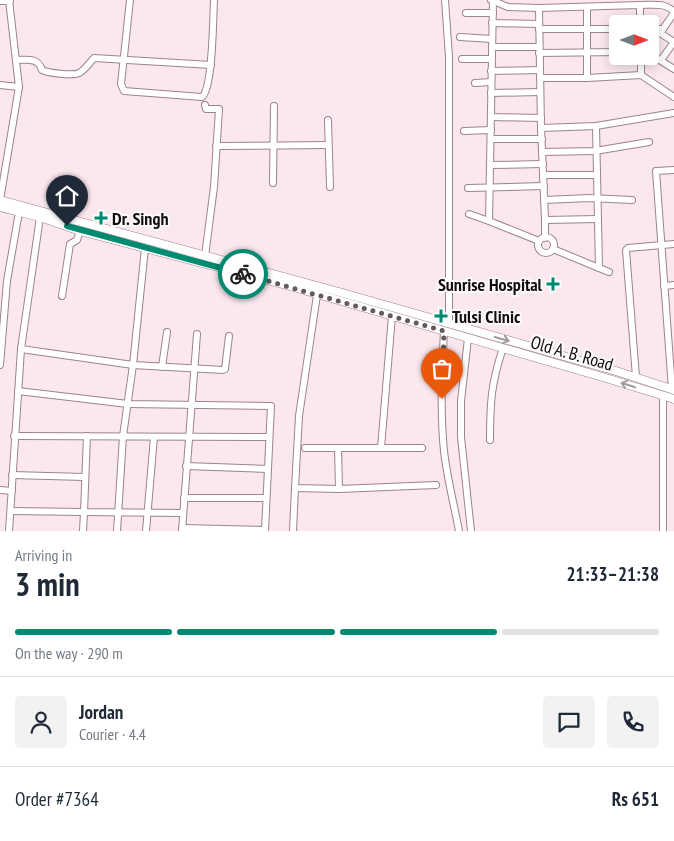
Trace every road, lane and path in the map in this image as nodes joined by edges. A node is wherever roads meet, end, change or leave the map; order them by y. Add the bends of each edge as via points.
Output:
1 (10, 0) edge
2 (130, 0) edge
3 (214, 0) edge
4 (445, 0) edge
5 (492, 0) edge
6 (0, 1) edge
7 (640, 5) junction
8 (587, 7) junction
9 (539, 8) junction
10 (674, 12) edge
11 (466, 13) dead end
12 (493, 13) junction
13 (640, 15) edge
14 (492, 23) junction
15 (539, 27) junction
16 (609, 29) edge
17 (659, 29) edge
18 (663, 29) junction
19 (587, 30) junction
20 (460, 37) dead end
21 (492, 39) junction
22 (674, 42) edge
23 (492, 48) junction
24 (539, 50) junction
25 (609, 52) edge
26 (587, 53) junction
27 (462, 59) dead end
28 (491, 59) junction
29 (16, 60) junction
30 (125, 60) junction
31 (661, 60) joint
32 (211, 65) junction
33 (641, 65) edge
34 (674, 69) edge
35 (540, 70) junction
36 (491, 71) junction
37 (641, 75) junction
38 (540, 78) junction
39 (587, 78) junction
40 (474, 82) dead end
41 (491, 82) junction
42 (0, 85) edge
43 (19, 87) junction
44 (540, 92) junction
45 (491, 93) junction
46 (674, 97) edge
47 (205, 105) dead end
48 (274, 106) dead end
49 (674, 113) edge
50 (491, 118) junction
51 (541, 118) junction
52 (328, 120) dead end
53 (596, 126) junction
54 (541, 128) junction
55 (491, 130) junction
56 (464, 131) dead end
57 (491, 139) junction
58 (542, 139) junction
59 (649, 142) dead end
60 (328, 145) junction
61 (216, 146) junction
62 (275, 146) junction
63 (595, 151) junction
64 (542, 152) junction
65 (543, 164) junction
66 (491, 165) junction
67 (674, 170) edge
68 (543, 175) junction
69 (596, 175) junction
70 (273, 182) dead end
71 (544, 186) junction
72 (330, 187) dead end
73 (491, 187) junction
74 (468, 188) dead end
75 (596, 198) junction
76 (0, 200) edge
77 (544, 200) junction
78 (632, 200) dead end
79 (0, 206) edge
80 (18, 212) junction
81 (469, 214) dead end
82 (40, 217) junction
83 (598, 219) junction
84 (546, 220) junction
85 (489, 221) junction
86 (80, 231) junction
87 (542, 239) junction
88 (674, 244) edge
89 (660, 246) junction
90 (145, 248) junction
91 (553, 249) junction
92 (205, 256) junction
93 (599, 268) junction
94 (609, 272) dead end
95 (674, 285) edge
96 (664, 286) junction
97 (316, 295) junction
98 (62, 296) dead end
99 (392, 316) junction
100 (449, 324) junction
101 (444, 331) junction
102 (167, 332) dead end
103 (197, 334) dead end
104 (229, 336) dead end
105 (468, 338) junction
106 (504, 348) junction
107 (21, 349) junction
108 (0, 365) edge
109 (133, 365) junction
110 (162, 367) junction
111 (193, 369) junction
112 (610, 369) junction
113 (636, 377) junction
114 (606, 378) junction
115 (673, 390) edge
116 (18, 391) junction
117 (663, 396) junction
118 (674, 399) edge
119 (128, 404) junction
120 (191, 405) junction
121 (14, 436) junction
122 (86, 436) junction
123 (123, 436) junction
124 (188, 436) junction
125 (154, 437) junction
126 (269, 437) junction
127 (490, 440) dead end
128 (305, 448) dead end
129 (338, 448) junction
130 (381, 448) junction
131 (422, 448) dead end
132 (186, 466) junction
133 (268, 469) junction
134 (12, 475) junction
135 (84, 477) junction
136 (436, 485) dead end
137 (295, 488) junction
138 (339, 489) junction
139 (0, 490) edge
140 (12, 491) junction
141 (184, 498) junction
142 (266, 498) junction
143 (11, 511) junction
144 (84, 512) junction
145 (119, 512) junction
146 (147, 513) junction
147 (183, 513) junction
148 (182, 530) edge
149 (9, 531) edge
150 (83, 531) edge
151 (117, 531) edge
152 (146, 531) edge
153 (265, 531) edge
154 (293, 531) edge
155 (459, 531) edge
156 (471, 531) edge
157 (663, 531) edge

1 - 6 street
1 - 29 street
2 - 30 street
3 - 32 street
4 - 100 street
5 - 9 street via 508,7
5 - 12 street
7 - 8 street
7 - 10 street via 663,5
7 - 13 street
8 - 9 street
8 - 19 street
9 - 15 street
10 - 18 street
11 - 12 street
12 - 14 street
14 - 15 street
14 - 21 street
15 - 19 street
15 - 24 street
16 - 19 street
17 - 18 street
18 - 22 street via 660,33
19 - 26 street
20 - 21 street
21 - 23 street
22 - 31 street
23 - 24 street
23 - 28 street
24 - 26 street
24 - 35 street
25 - 26 street
26 - 39 street
27 - 28 street
28 - 36 street
29 - 30 street via 36,61 46,72 72,74 78,74 94,58
29 - 43 street
30 - 32 street
30 - 32 street via 121,84 124,90 202,96 206,92
31 - 34 street
33 - 37 street
35 - 36 street
35 - 38 street
36 - 41 street
37 - 39 street
37 - 46 street
38 - 39 street
38 - 44 street
40 - 41 street
41 - 45 street
42 - 43 street
43 - 76 street
44 - 45 street
44 - 51 street
45 - 50 street
47 - 61 street via 206,109 219,109
48 - 62 street
49 - 53 street
50 - 51 street
50 - 55 street
51 - 54 street
52 - 60 street
53 - 54 street
53 - 63 street
54 - 58 street
55 - 56 street
55 - 57 street
57 - 58 street
57 - 66 street
58 - 64 street
59 - 63 street
60 - 62 street
60 - 72 street
61 - 62 street
61 - 92 street
62 - 70 street
63 - 64 street
63 - 69 street
64 - 65 street
65 - 66 street
65 - 68 street
66 - 73 street
67 - 89 street via 656,171
68 - 69 street
68 - 71 street
69 - 75 street
71 - 73 street
71 - 77 street
73 - 74 street
73 - 85 street
75 - 77 street
75 - 78 street
75 - 83 street
76 - 92 main road, Old A. B. Road
77 - 84 street
79 - 80 main road, Old A. B. Road
80 - 82 main road, Old A. B. Road
80 - 108 street
81 - 85 street
82 - 86 main road, Old A. B. Road
82 - 107 street
83 - 84 street
83 - 93 street
84 - 87 street
85 - 87 street
86 - 90 main road, Old A. B. Road
86 - 98 street via 77,240 70,244
87 - 91 street via 552,241
87 - 91 street via 538,247 543,252
88 - 89 street
89 - 96 street
89 - 113 street via 626,250
90 - 97 main road, Old A. B. Road
90 - 109 street
91 - 93 street
92 - 100 main road, Old A. B. Road
93 - 94 street
95 - 96 street
96 - 115 street
97 - 99 main road, Old A. B. Road
97 - 137 street via 299,416
99 - 101 main road, Old A. B. Road
99 - 130 street
100 -> 112 main road, Old A. B. Road
101 - 105 main road, Old A. B. Road
101 - 155 street via 441,384 444,450
102 - 110 street
103 - 111 street
104 - 111 street via 225,369
105 - 106 main road, Old A. B. Road
105 - 156 street via 461,401 461,437
106 - 114 main road, Old A. B. Road
106 - 127 street via 492,390
107 - 109 street
107 - 116 street
109 - 110 street
109 - 119 street
110 - 111 street
111 - 120 street
112 - 113 main road, Old A. B. Road
112 - 114 main road
113 - 115 main road, Old A. B. Road
117 -> 114 main road, Old A. B. Road
116 - 119 street
116 - 121 street
117 - 118 main road, Old A. B. Road
117 - 157 street
119 - 120 street
119 - 123 street
120 - 124 street
120 - 126 street via 271,406
121 - 122 street
121 - 134 street
122 - 123 street
122 - 135 street
123 - 125 street
123 - 145 street
124 - 125 street
124 - 126 street
124 - 132 street
125 - 146 street
126 - 133 street
128 - 129 street
129 - 130 street
129 - 138 street
130 - 131 street
132 - 133 street
132 - 141 street
133 - 142 street
134 - 135 street
134 - 140 street
135 - 144 street
136 - 138 street
137 - 138 street
137 - 154 street
139 - 140 street
140 - 143 street
141 - 142 street
141 - 147 street
142 - 153 street
143 - 144 street
143 - 149 street
144 - 145 street
144 - 150 street
145 - 146 street
145 - 151 street
146 - 147 street
146 - 152 street
147 - 148 street
148 - 153 street

